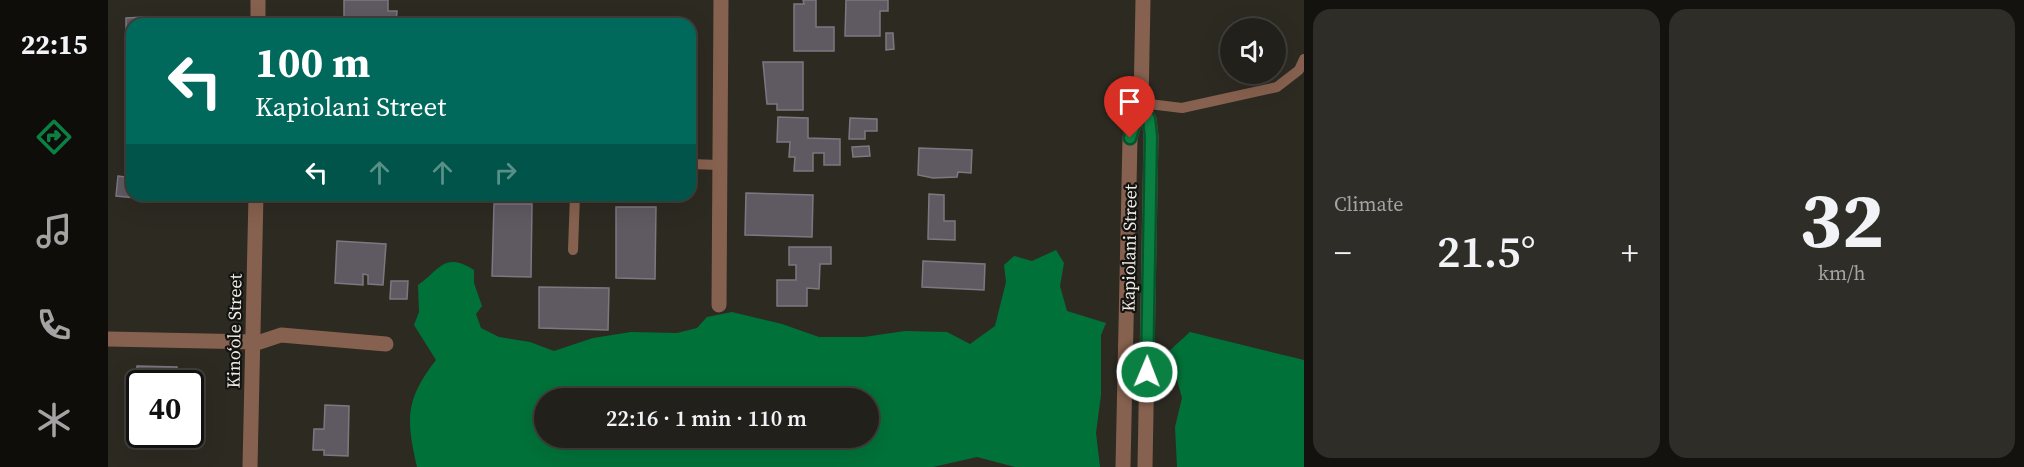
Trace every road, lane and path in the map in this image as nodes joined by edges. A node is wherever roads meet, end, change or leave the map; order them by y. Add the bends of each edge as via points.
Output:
1 (258, 0) edge
2 (721, 0) edge
3 (1143, 0) edge
4 (258, 18) edge
5 (1304, 59) edge
6 (1141, 103) junction
7 (696, 164) edge
8 (720, 165) junction
9 (255, 201) edge
10 (575, 201) edge
11 (573, 250) dead end
12 (719, 306) dead end
13 (108, 339) edge
14 (253, 342) junction
15 (386, 344) dead end
16 (250, 467) edge
17 (1123, 467) edge
18 (1145, 467) edge

1 - 4 street
2 - 8 street
3 - 6 street, Kapiolani Street
5 - 6 lane via 1299,70 1277,87 1182,108
6 - 17 street, Kapiolani Street via 1130,138
6 - 18 street, Kapiolani Street via 1149,119 1151,136
7 - 8 lane
8 - 12 street
9 - 14 street, Kinoʻole Street
10 - 11 lane
13 - 14 street
14 - 15 street via 281,336
14 - 16 street, Kinoʻole Street

